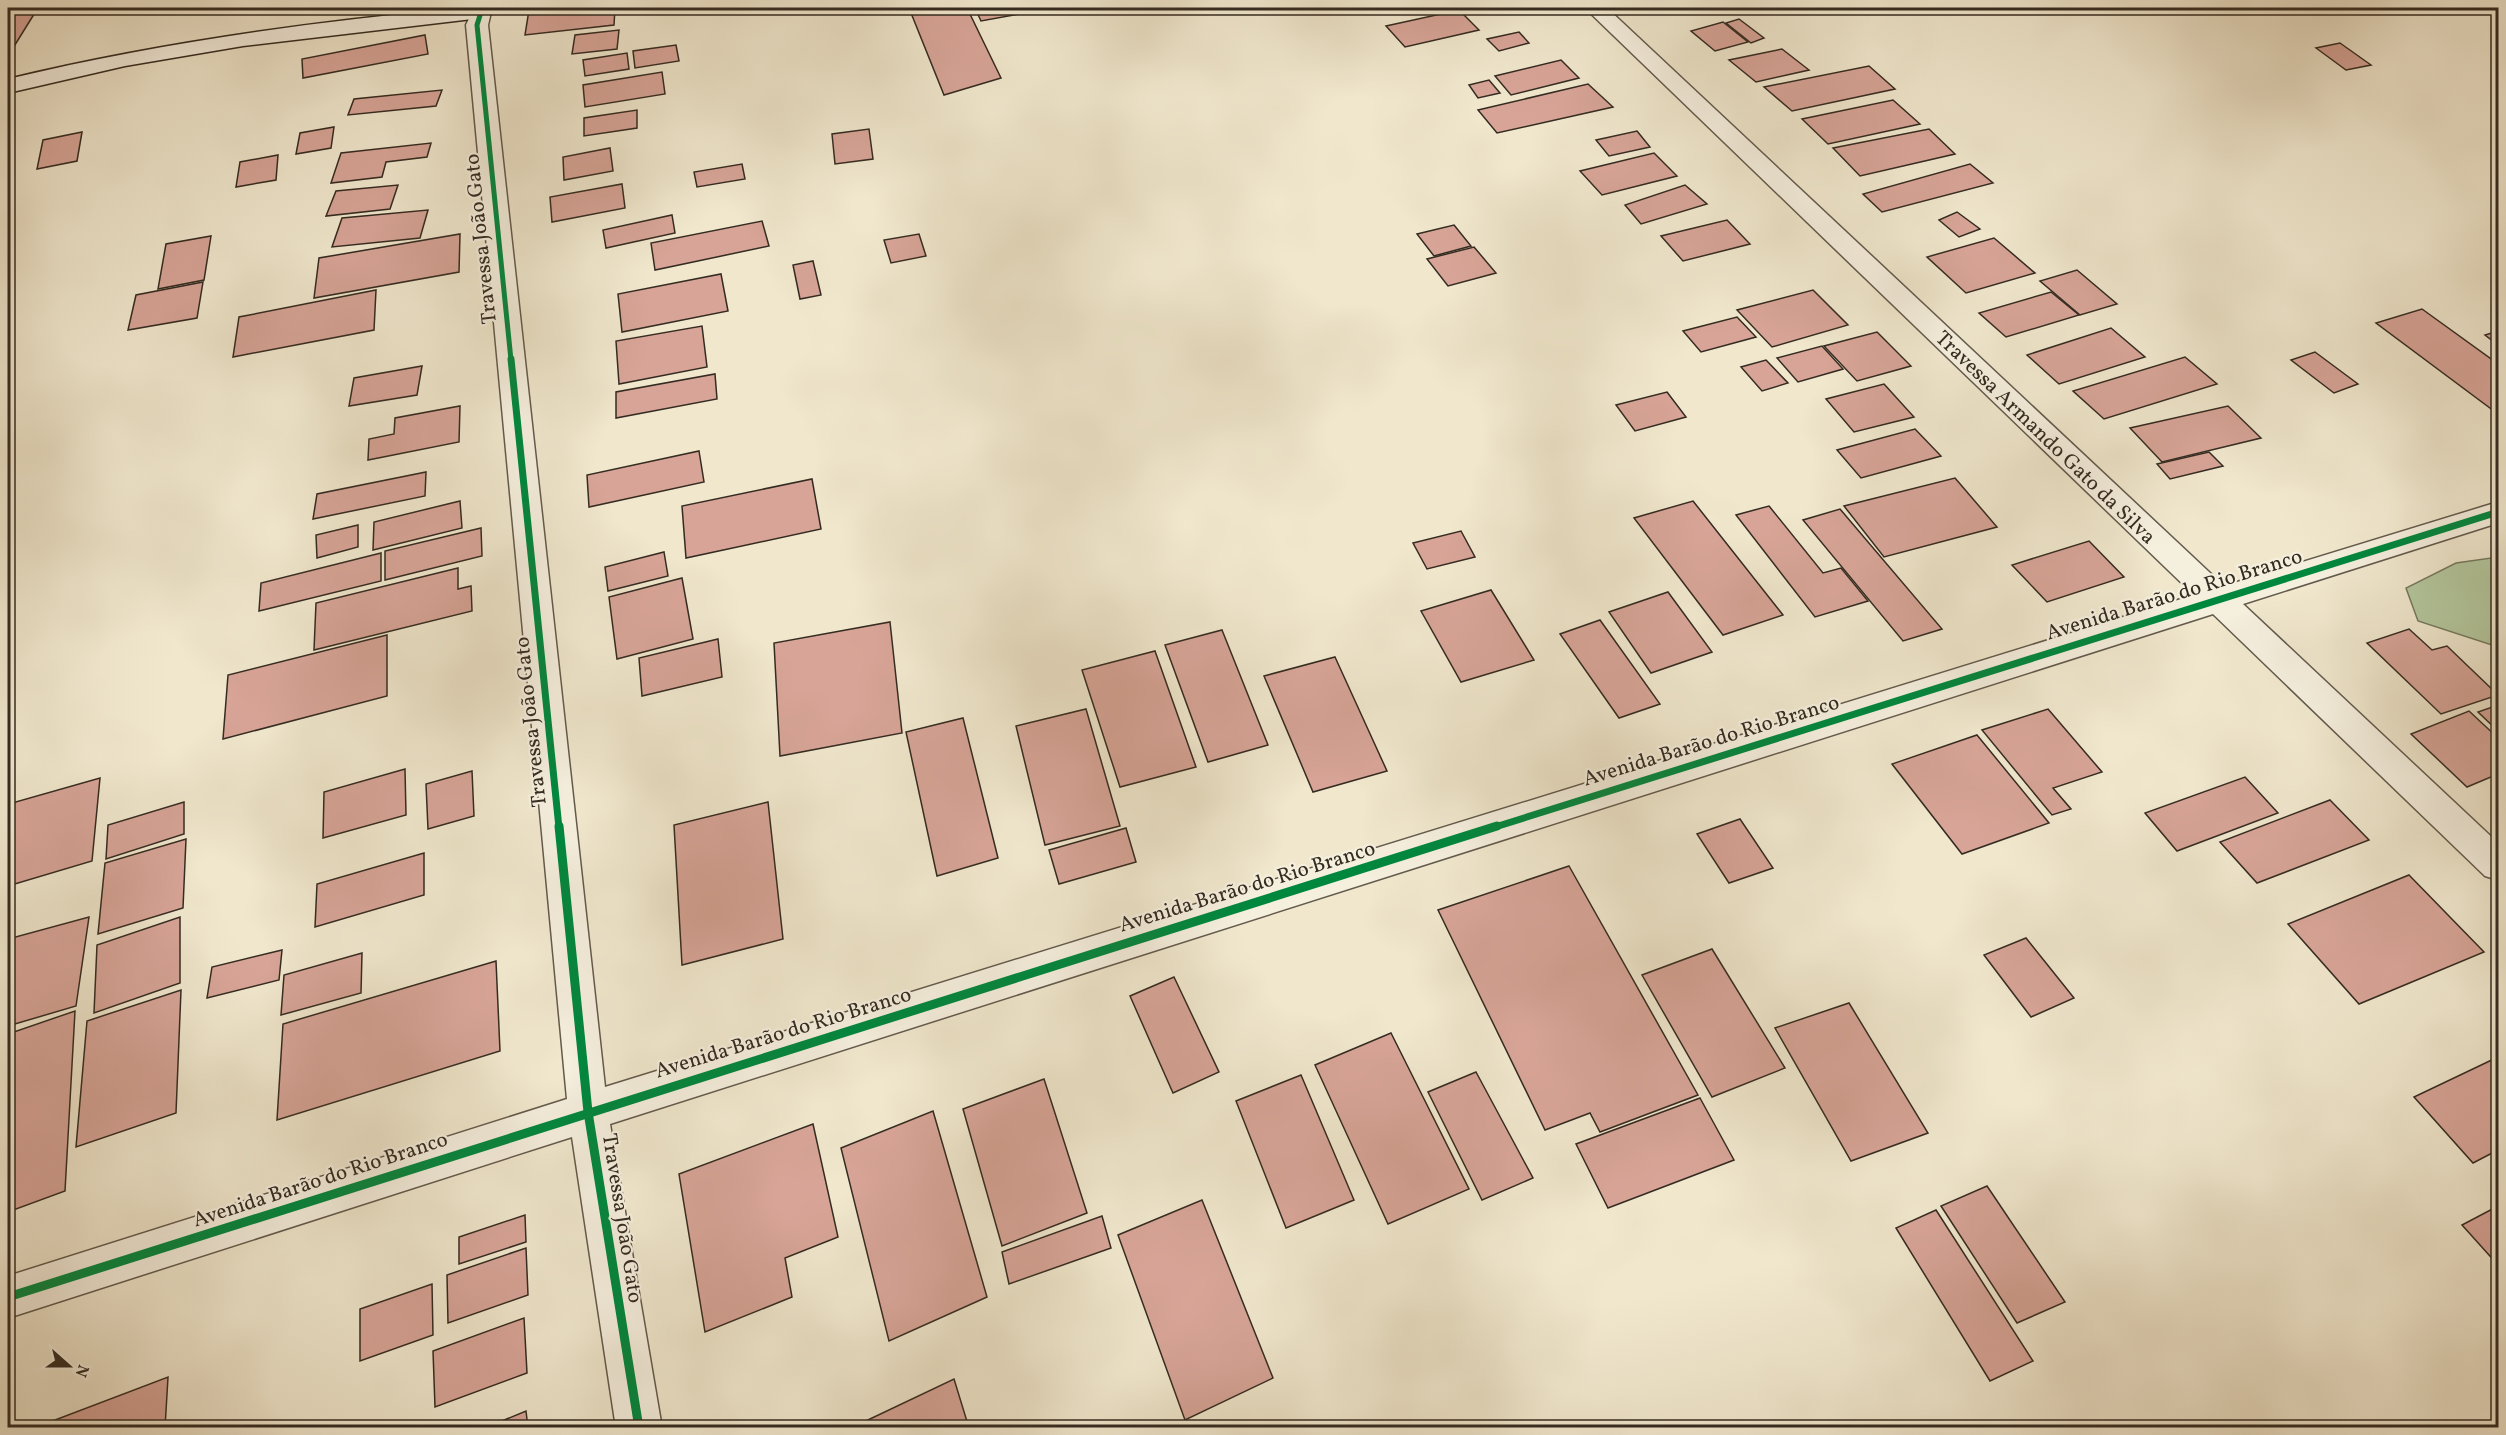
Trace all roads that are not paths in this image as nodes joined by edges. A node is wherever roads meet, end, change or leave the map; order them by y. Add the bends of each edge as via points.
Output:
1 (1595, 8) edge
2 (485, 10) edge
3 (8, 86) edge
4 (2499, 512) edge
5 (2218, 600) junction
6 (2499, 865) edge
7 (588, 1112) junction
8 (8, 1298) edge
9 (639, 1428) edge

1 - 5 street, Travessa Armando Gato da Silva
2 - 3 street via 347,23 214,42
2 - 7 street, Travessa João Gato via 477,25
4 - 5 street, Avenida Barão do Rio Branco
5 - 6 street, Travessa Armando Gato da Silva
5 - 7 street, Avenida Barão do Rio Branco
7 - 8 street, Avenida Barão do Rio Branco
7 - 9 street, Travessa João Gato

